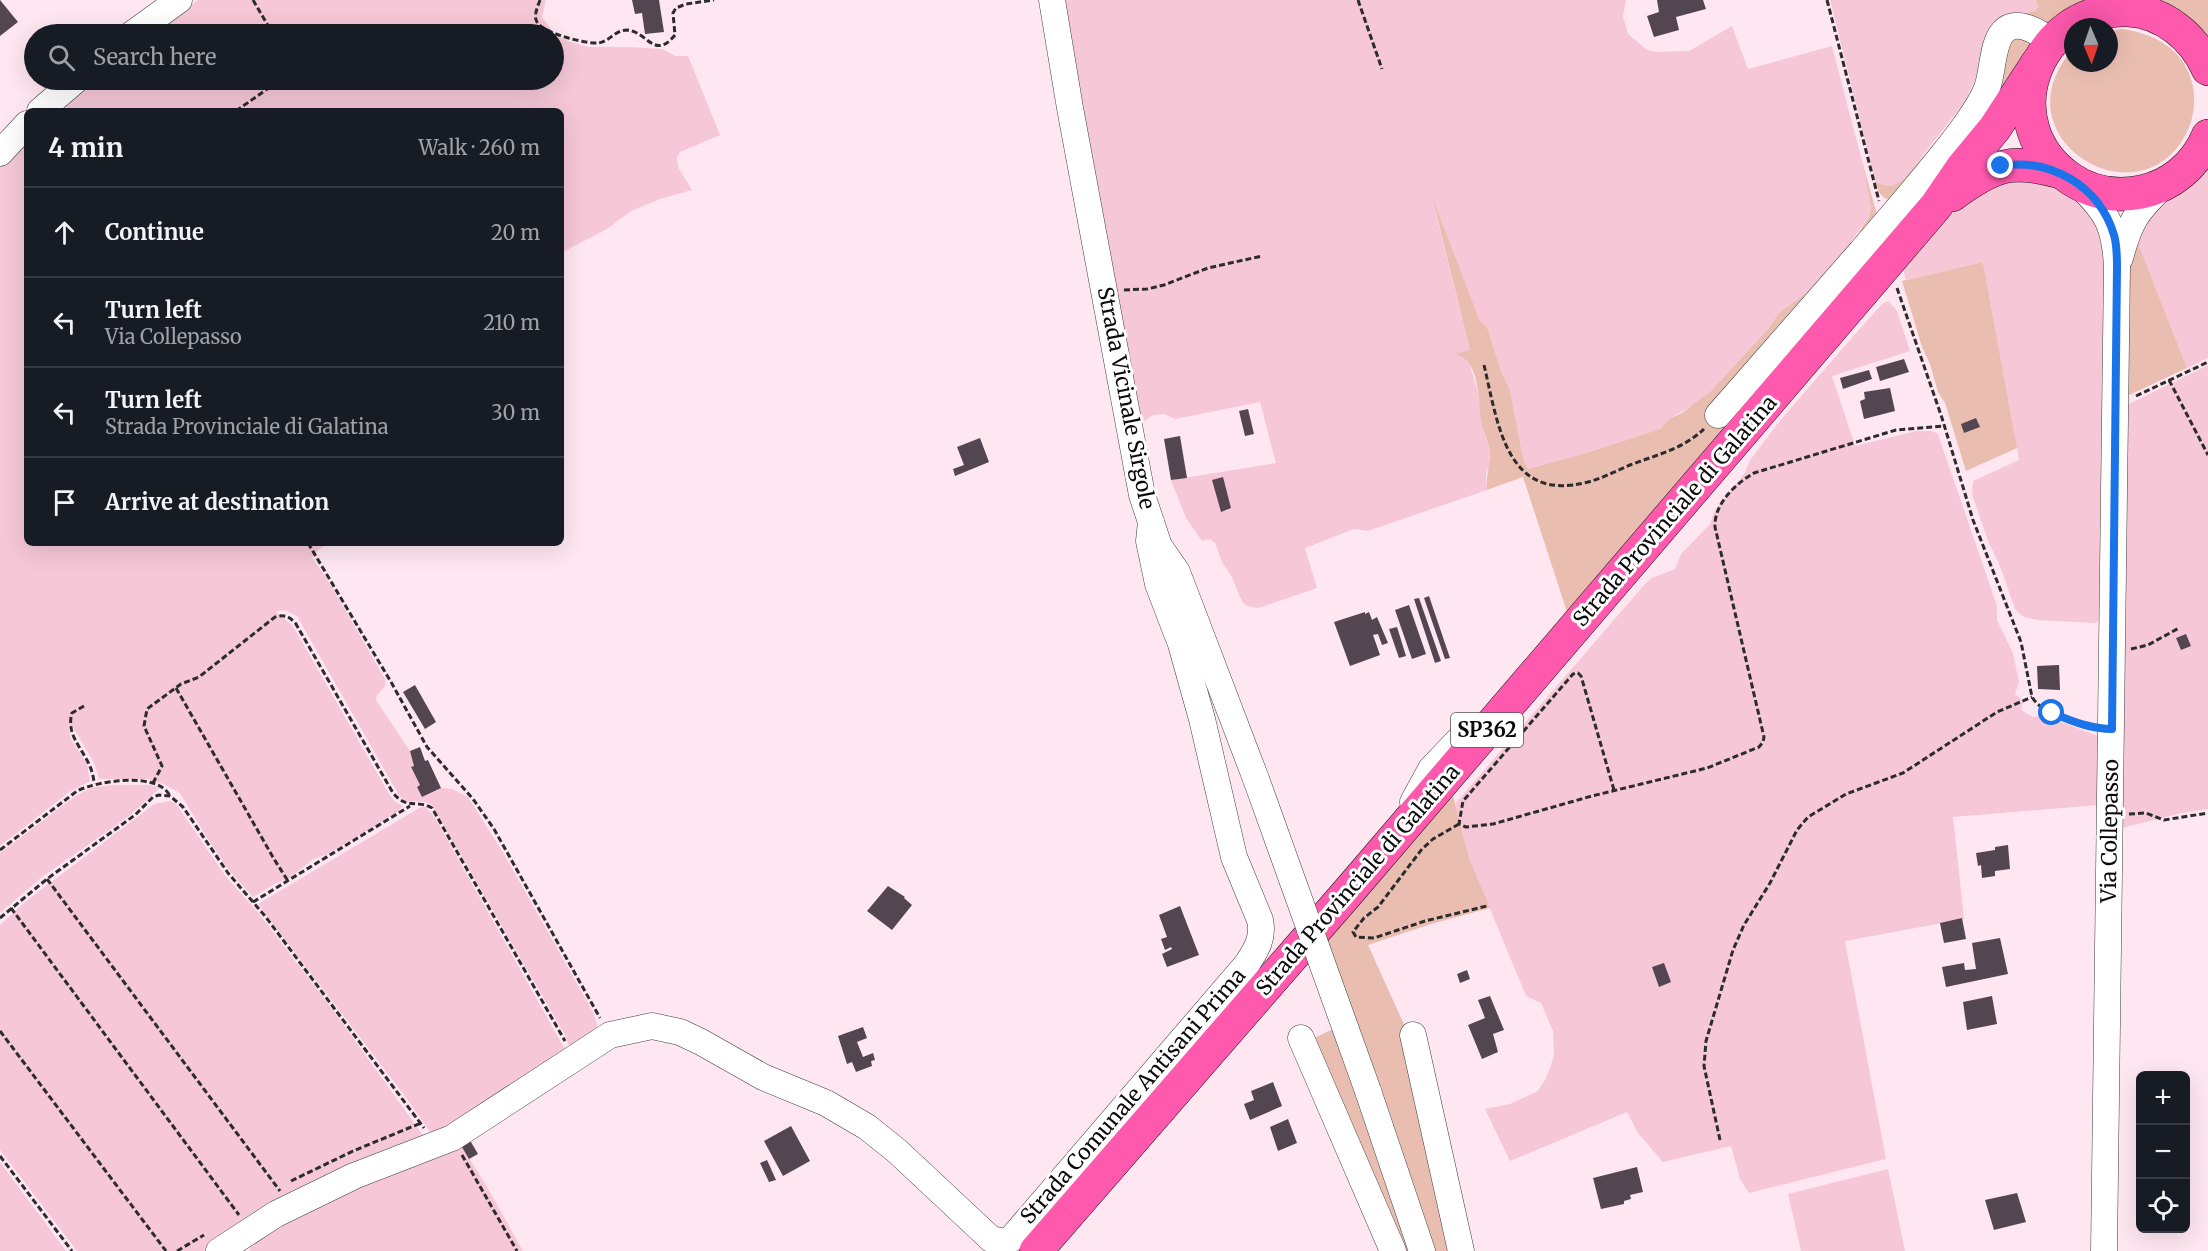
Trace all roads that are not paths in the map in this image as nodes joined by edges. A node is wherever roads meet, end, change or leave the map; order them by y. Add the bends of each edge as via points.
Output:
1 (179, 0) edge
2 (1052, 0) edge
3 (2092, 9) edge
4 (2158, 10) edge
5 (146, 24) edge
6 (2045, 52) junction
7 (2203, 56) edge
8 (64, 90) edge
9 (43, 108) edge
10 (24, 127) edge
11 (2206, 144) edge
12 (0, 153) edge
13 (2070, 178) junction
14 (2165, 184) junction
15 (1936, 206) junction
16 (2117, 267) junction
17 (1718, 415) road end
18 (1150, 522) junction
19 (1413, 1035) dead end
20 (1301, 1038) dead end
21 (219, 1251) edge
22 (1036, 1251) edge
23 (1393, 1251) edge
24 (1422, 1251) edge
25 (1461, 1251) edge
26 (2104, 1251) edge

1 - 5 street
2 - 18 street, Strada Vicinale Sirgole
3 - 4 main road, Strada Provinciale di Galatina / SP362
3 - 6 main road, Strada Provinciale di Galatina / SP362 via 2061,32
4 - 7 main road, Strada Provinciale di Galatina / SP362
6 - 13 main road via 2032,80 2031,120 2042,148
6 - 15 main road, Strada Provinciale di Galatina / SP362 via 1995,128
6 - 17 street via 2038,31 2012,26 2003,31 1979,106 1890,217
8 - 9 street
10 - 12 street
11 - 14 main road, Strada Provinciale di Galatina / SP362 via 2179,175
13 - 14 main road, Strada Provinciale di Galatina / SP362 via 2104,193 2131,194
13 - 15 main road, Strada Provinciale di Galatina / SP362 via 2028,165 2001,166
13 - 16 street, Via Collepasso via 2100,206 2114,236
14 - 16 street, Via Collepasso via 2136,214
15 - 22 main road, Strada Provinciale di Galatina / SP362
16 - 26 street, Via Collepasso
18 - 21 street, Strada Comunale Antisani Prima via 1149,541 1158,584 1187,665 1234,857 1260,920 1261,940 1246,964 1011,1239 991,1239 867,1127 680,1032 652,1026 610,1035 443,1142 354,1176 289,1208
18 - 24 street, Strada Vicinale Sirgole, bridge via 1159,546 1177,572 1256,779
19 - 25 street
20 - 23 street

